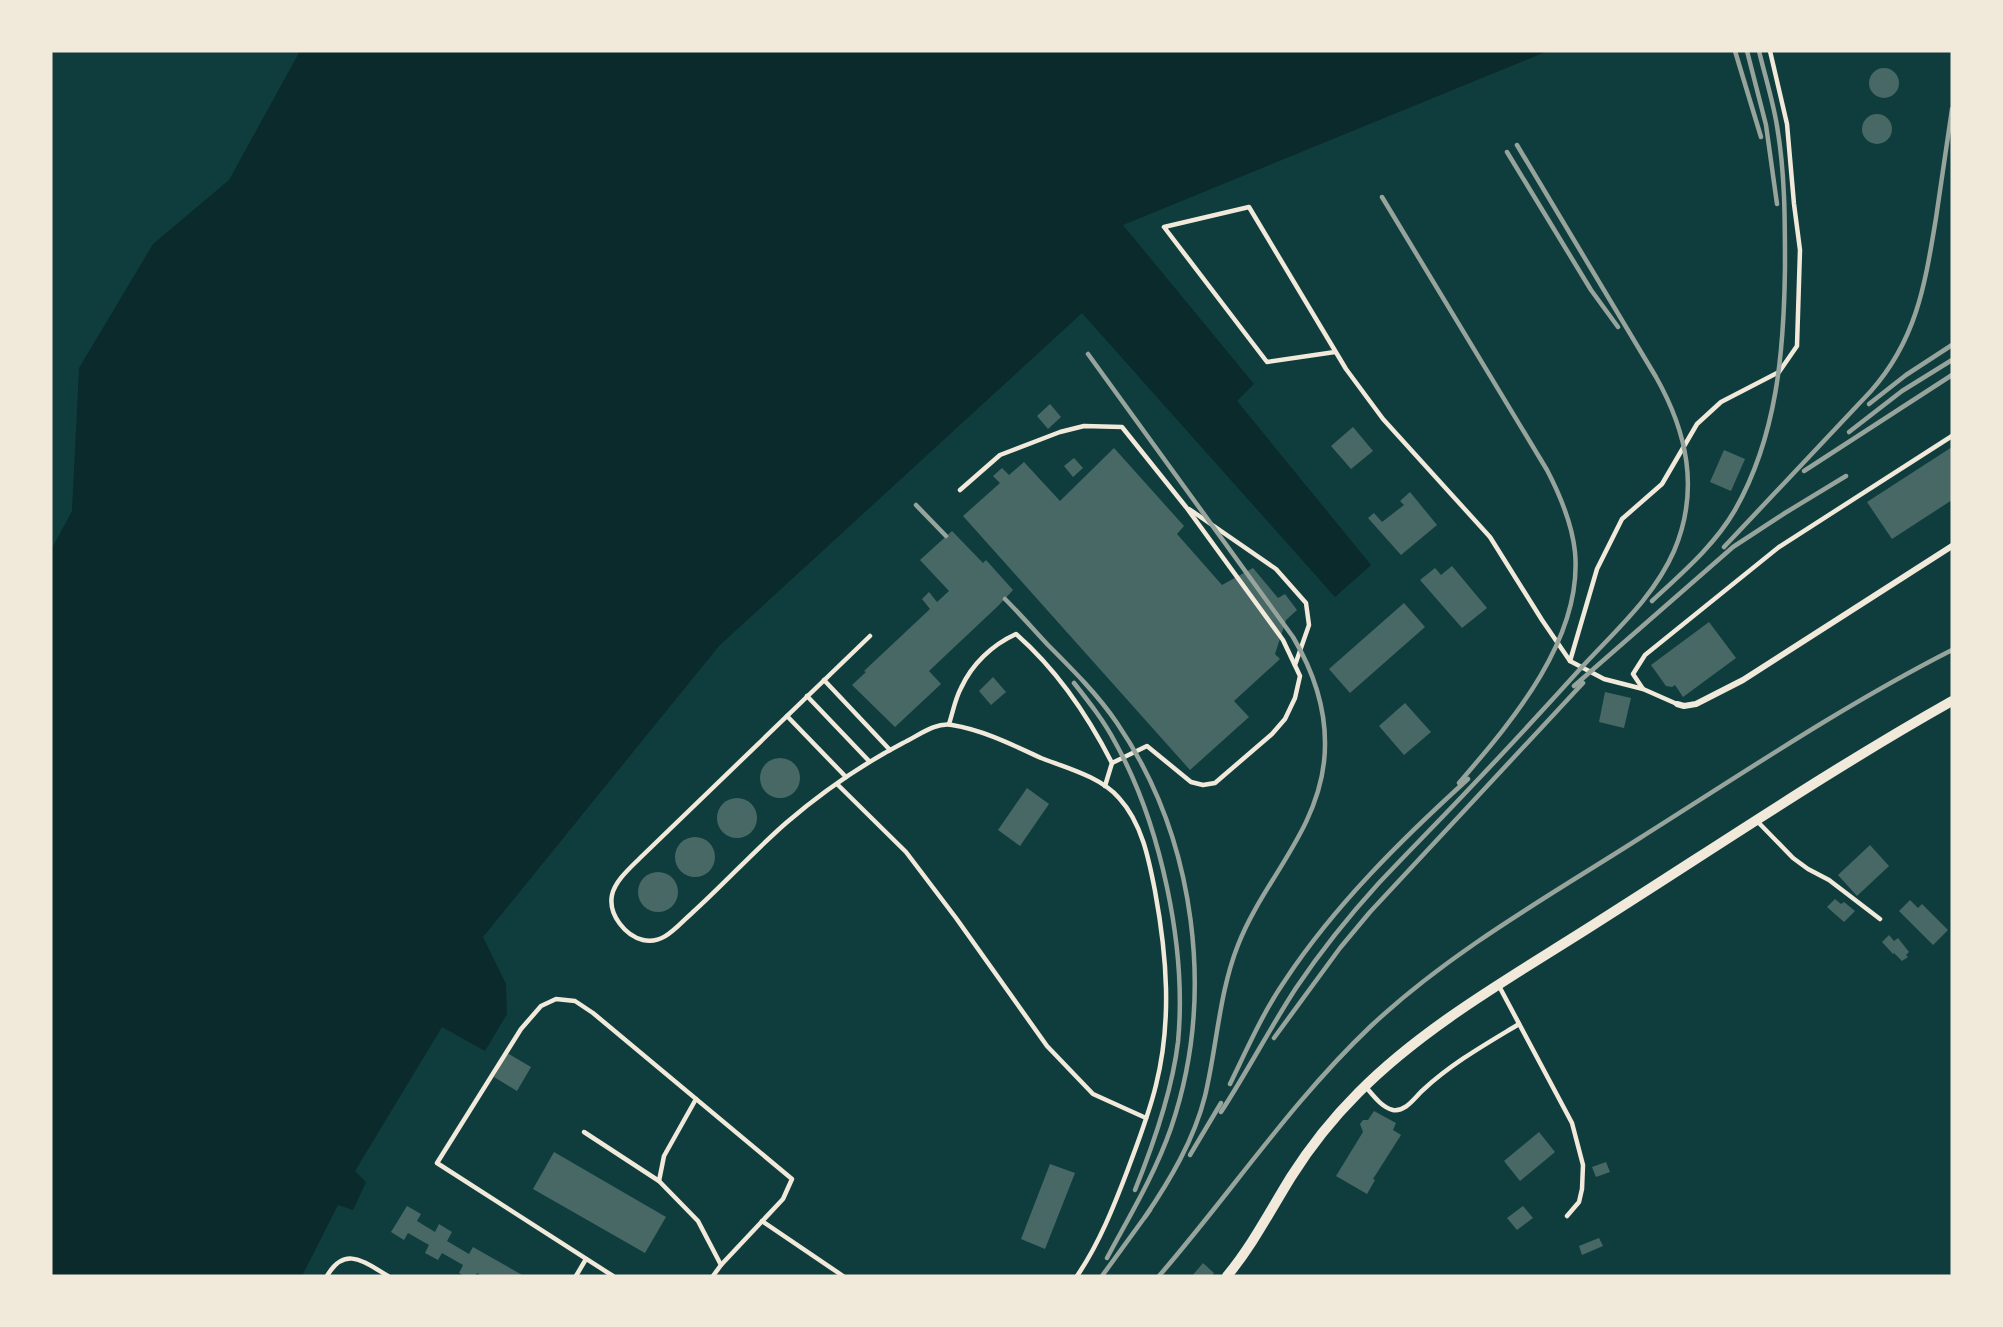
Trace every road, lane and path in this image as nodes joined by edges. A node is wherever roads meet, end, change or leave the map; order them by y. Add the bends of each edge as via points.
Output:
1 (1770, 51) edge
2 (1335, 352) junction
3 (1952, 436) edge
4 (960, 490) dead end
5 (1186, 507) junction
6 (1952, 546) edge
7 (870, 636) dead end
8 (1570, 661) junction
9 (1295, 665) junction
10 (824, 680) junction
11 (1643, 689) junction
12 (807, 696) junction
13 (1952, 701) edge
14 (1677, 704) joint
15 (787, 716) junction
16 (949, 724) junction
17 (890, 750) junction
18 (869, 761) junction
19 (1112, 763) junction
20 (846, 777) junction
21 (837, 784) junction
22 (1105, 786) junction
23 (1757, 821) junction
24 (1880, 919) dead end
25 (1499, 986) junction
26 (1519, 1024) junction
27 (1365, 1086) junction
28 (696, 1099) junction
29 (1146, 1118) junction
30 (584, 1132) dead end
31 (659, 1181) junction
32 (1566, 1216) dead end
33 (762, 1221) junction
34 (586, 1259) junction
35 (721, 1265) junction
36 (327, 1276) edge
37 (388, 1276) edge
38 (576, 1276) edge
39 (613, 1276) edge
40 (713, 1276) edge
41 (843, 1276) edge
42 (1077, 1276) edge
43 (1227, 1276) edge

1 - 8 lane via 1787,124 1800,250 1797,346 1779,372 1721,402 1697,424 1662,484 1622,519 1597,569
2 - 2 lane via 1250,207 1164,227 1268,362
2 - 8 lane via 1383,419 1490,537
3 - 11 lane via 1779,548 1645,655 1633,674
4 - 5 lane via 1000,455 1084,426 1122,427
5 - 9 lane via 1283,640
5 - 9 lane via 1276,569 1306,603 1310,625
6 - 14 street via 1743,680 1696,704
7 - 10 lane
8 - 11 lane via 1604,679
9 - 19 lane via 1300,676 1284,719 1215,783 1191,782 1147,746
10 - 12 lane
10 - 17 lane
11 - 14 lane
12 - 15 lane
12 - 18 lane
13 - 23 street
15 - 20 lane
15 - 21 lane via 621,878 612,895 620,924 630,935 645,941 663,939 785,824
16 - 17 lane via 933,727
16 - 19 lane via 960,688 979,660 1002,640 1016,634 1038,653 1084,714
16 - 22 lane via 1004,741
17 - 18 lane
18 - 20 lane
19 - 22 lane
20 - 21 lane
21 - 29 lane via 906,852 1047,1046 1093,1094
22 - 29 lane via 1118,796 1135,821 1152,877 1163,943 1165,1034
23 - 24 lane via 1793,858
23 - 25 street
25 - 26 lane
25 - 27 street via 1417,1042
26 - 27 lane via 1457,1062 1405,1108 1394,1110 1381,1104
26 - 32 lane via 1572,1123 1583,1165 1579,1202
27 - 43 street via 1313,1145
28 - 31 lane via 664,1156
28 - 33 lane via 792,1179 783,1199
28 - 34 lane via 593,1012 575,1002 556,999 541,1006 522,1029 437,1163
29 - 42 lane via 1111,1211
30 - 31 lane
31 - 35 lane via 698,1221
33 - 35 lane
33 - 41 lane
34 - 38 lane
34 - 39 lane
35 - 40 lane
36 - 37 lane via 333,1265 349,1257

